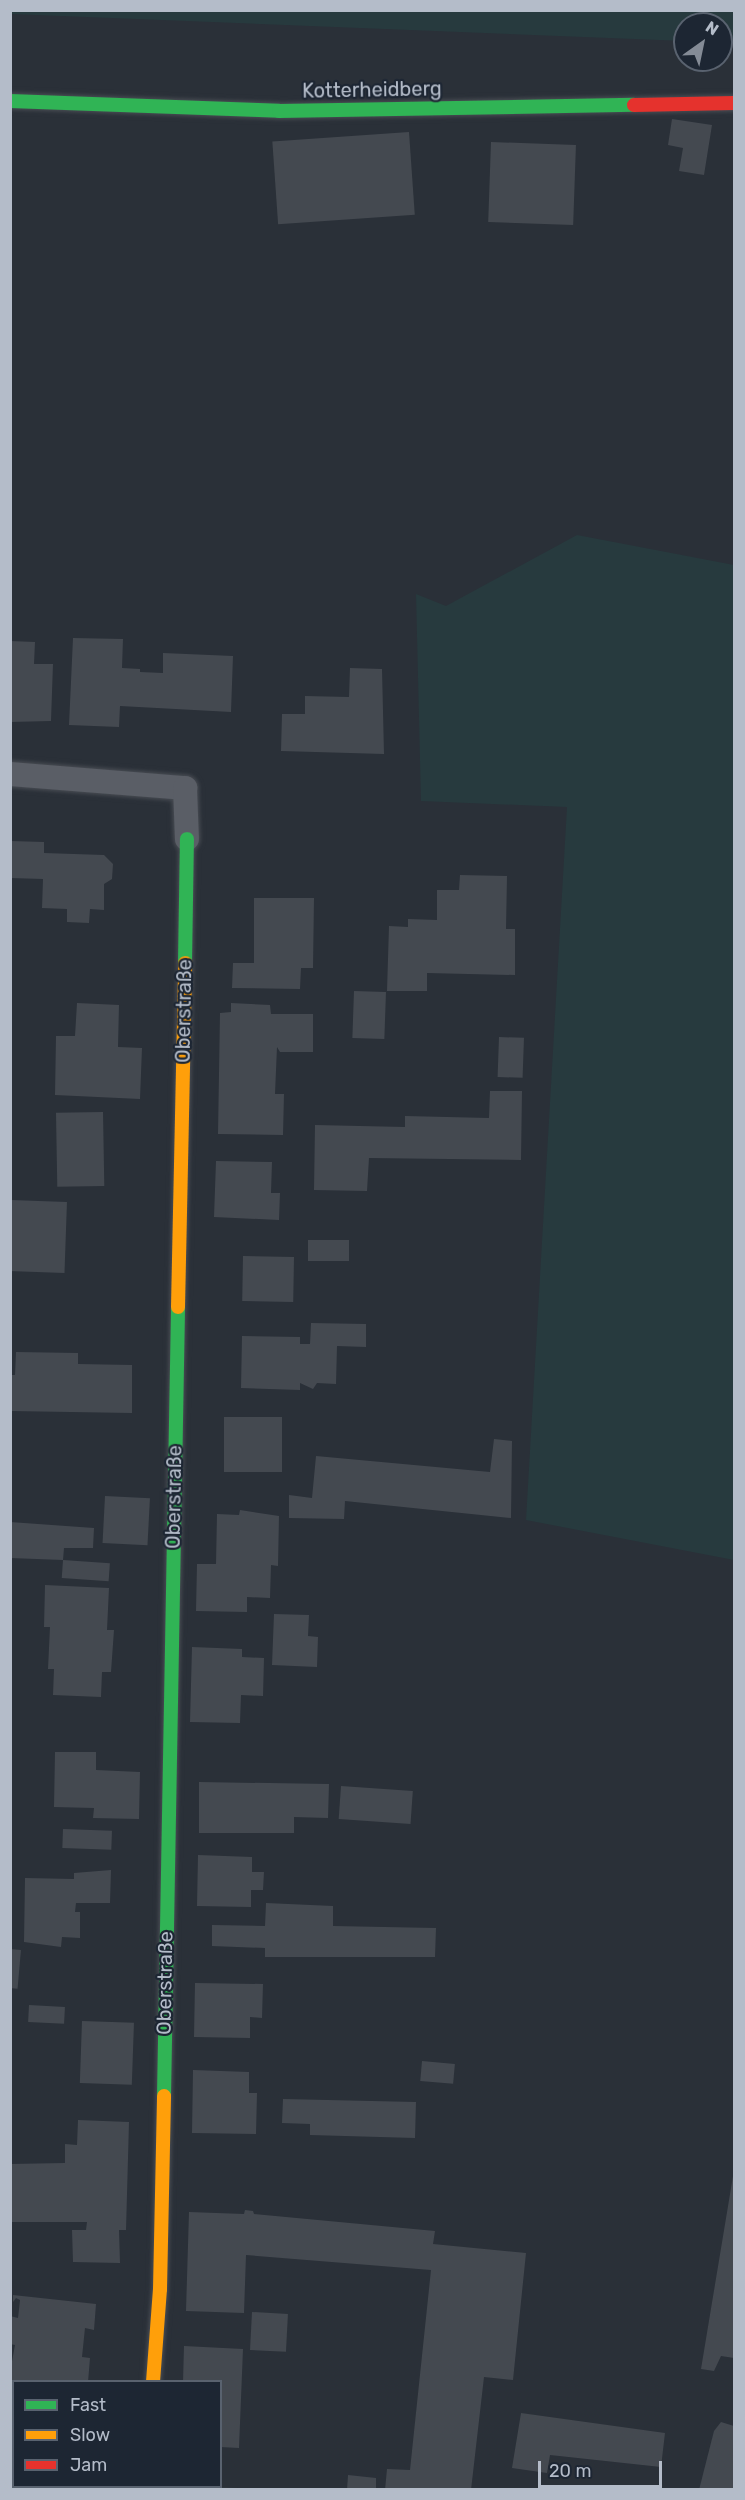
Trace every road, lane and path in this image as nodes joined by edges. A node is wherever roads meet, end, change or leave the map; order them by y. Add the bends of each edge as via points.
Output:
1 (10, 100) edge
2 (735, 103) edge
3 (10, 774) edge
4 (187, 839) joint
5 (153, 2380) edge

1 - 2 street, Kotterheidberg via 279,111
3 - 4 lane, Oberstraße via 185,788
4 - 5 street, Oberstraße via 160,2289

